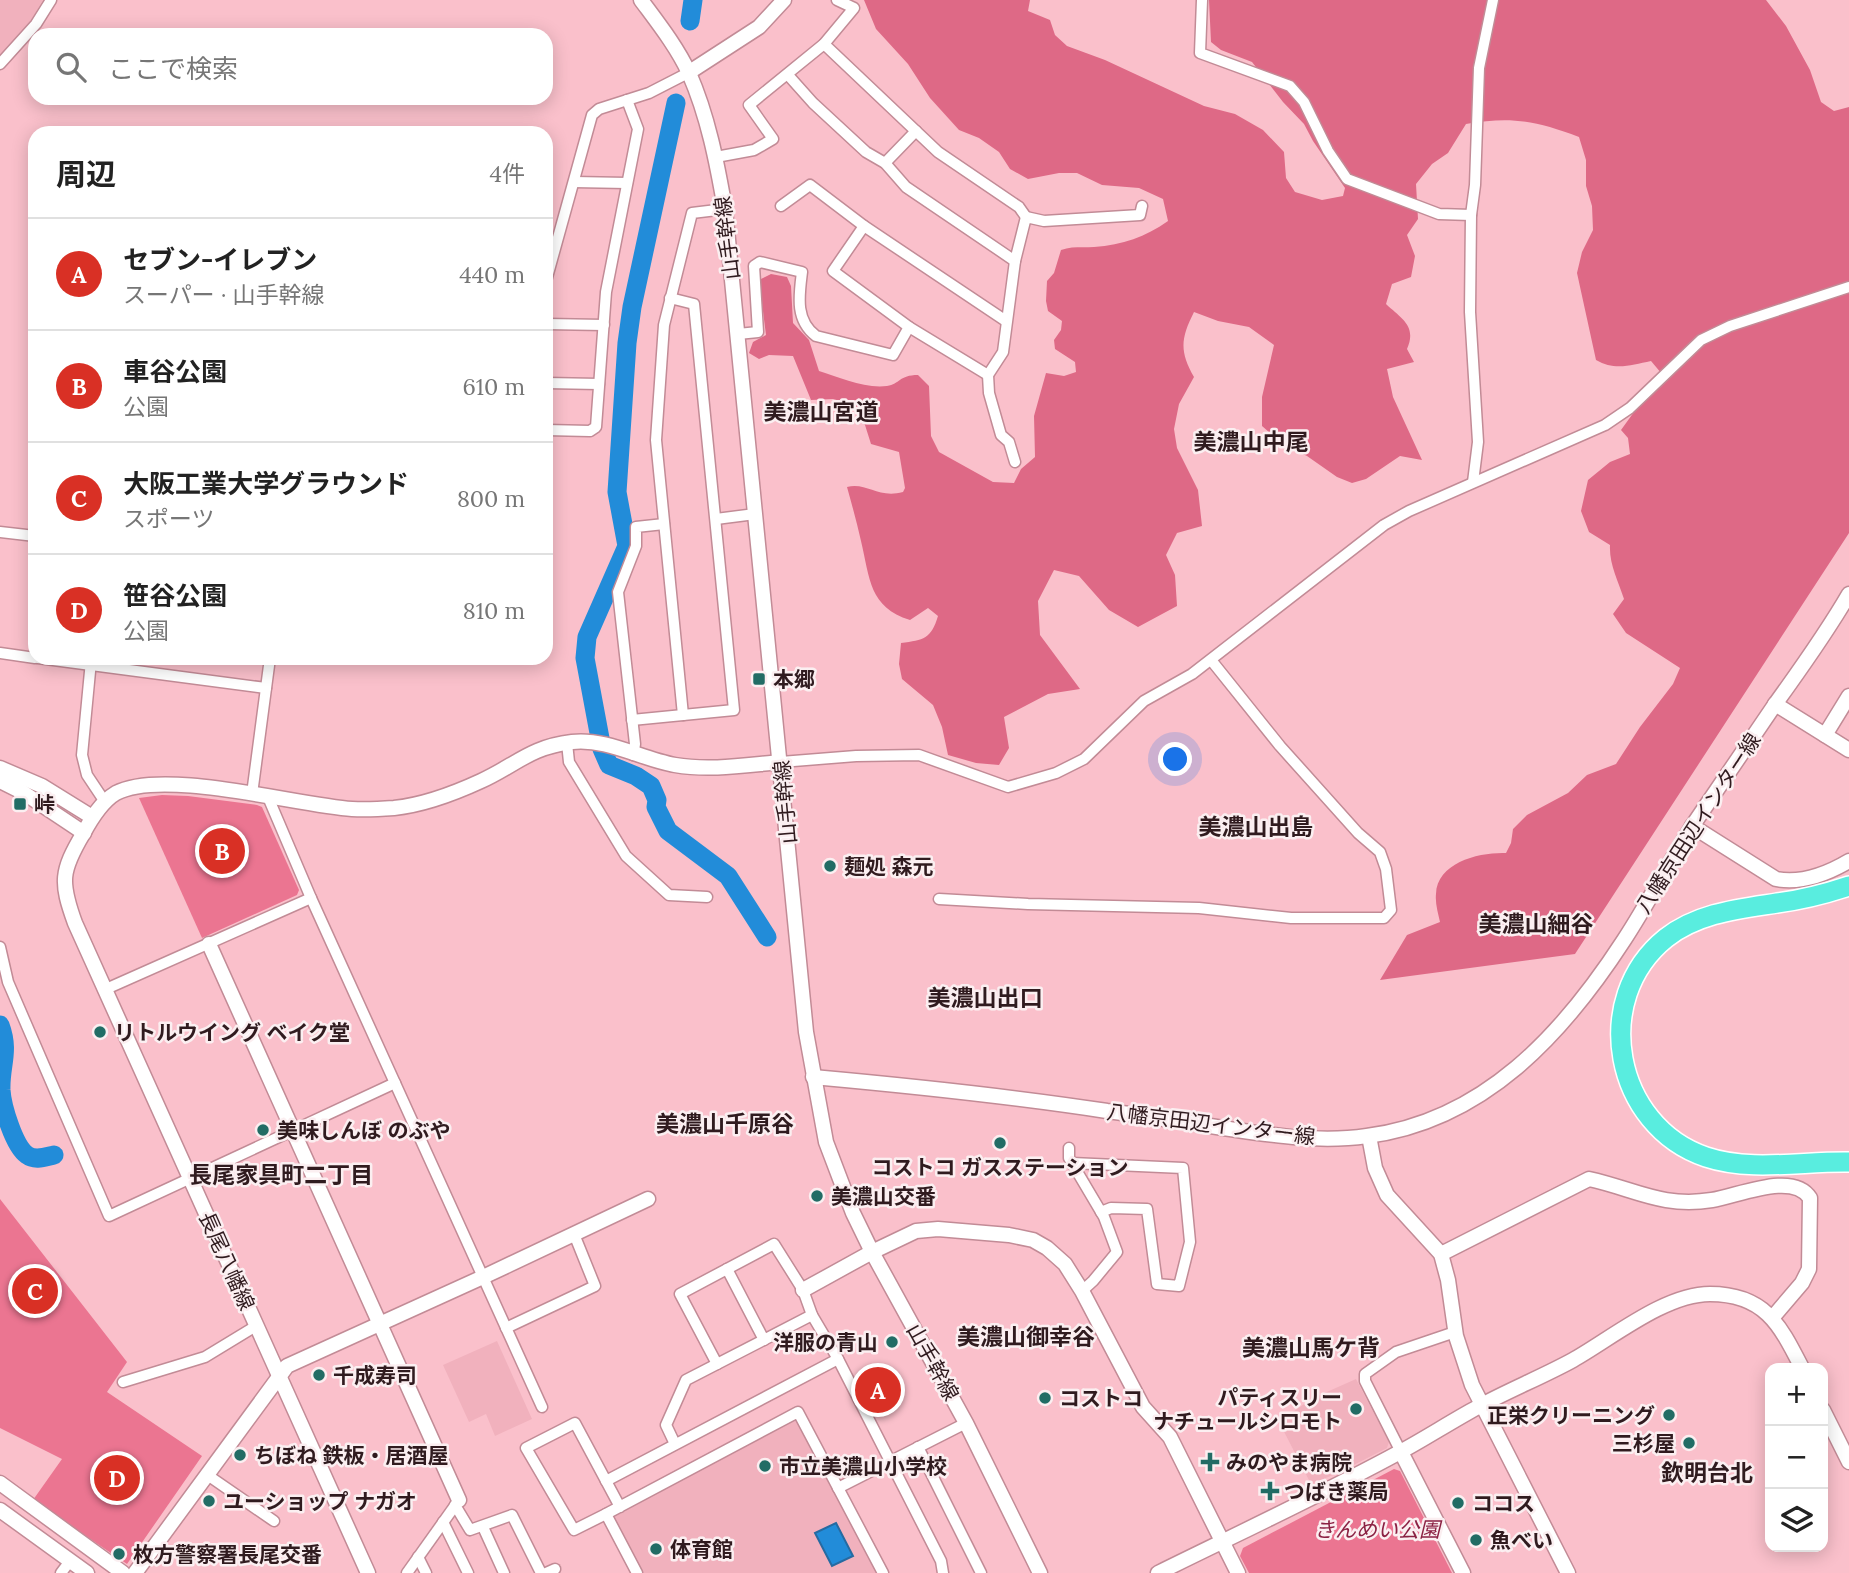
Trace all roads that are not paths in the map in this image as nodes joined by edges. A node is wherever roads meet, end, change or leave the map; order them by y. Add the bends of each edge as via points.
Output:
1 (51, 0) edge
2 (641, 0) edge
3 (783, 0) edge
4 (837, 0) edge
5 (1202, 0) edge
6 (1493, 0) edge
7 (32, 28) edge
8 (28, 33) edge
9 (824, 44) junction
10 (0, 64) edge
11 (688, 73) junction
12 (788, 75) junction
13 (627, 100) junction
14 (916, 131) junction
15 (716, 157) junction
16 (885, 163) junction
17 (574, 182) junction
18 (627, 183) junction
19 (781, 206) dead end
20 (1142, 206) dead end
21 (725, 209) junction
22 (1471, 215) junction
23 (1026, 217) junction
24 (864, 226) junction
25 (553, 256) edge
26 (1015, 261) junction
27 (1849, 287) edge
28 (670, 298) junction
29 (1006, 321) junction
30 (553, 324) edge
31 (604, 325) junction
32 (909, 327) junction
33 (738, 334) junction
34 (988, 374) junction
35 (553, 383) edge
36 (599, 384) junction
37 (553, 430) edge
38 (1015, 462) dead end
39 (1473, 482) junction
40 (755, 514) junction
41 (716, 519) junction
42 (664, 524) junction
43 (0, 532) edge
44 (28, 535) edge
45 (1849, 593) edge
46 (0, 653) edge
47 (28, 657) edge
48 (1211, 660) junction
49 (91, 665) edge
50 (111, 665) edge
51 (269, 665) edge
52 (266, 688) junction
53 (1849, 696) edge
54 (1775, 704) junction
55 (682, 715) junction
56 (632, 720) junction
57 (1825, 735) junction
58 (567, 743) junction
59 (1849, 750) edge
60 (633, 755) junction
61 (781, 762) junction
62 (0, 768) edge
63 (0, 782) edge
64 (252, 794) junction
65 (268, 797) junction
66 (105, 802) junction
67 (92, 817) junction
68 (1692, 826) junction
69 (84, 833) junction
70 (1849, 861) edge
71 (1849, 887) edge
72 (312, 898) junction
73 (707, 898) dead end
74 (939, 900) dead end
75 (209, 944) junction
76 (0, 947) edge
77 (106, 989) junction
78 (813, 1077) junction
79 (395, 1083) junction
80 (293, 1132) junction
81 (1368, 1136) junction
82 (1069, 1148) dead end
83 (1849, 1162) edge
84 (1072, 1163) junction
85 (190, 1179) junction
86 (648, 1199) dead end
87 (1101, 1212) junction
88 (575, 1234) junction
89 (872, 1252) junction
90 (1441, 1254) junction
91 (727, 1269) junction
92 (483, 1278) junction
93 (803, 1290) junction
94 (1082, 1291) junction
95 (812, 1315) junction
96 (1773, 1317) junction
97 (380, 1324) junction
98 (256, 1326) junction
99 (506, 1328) junction
100 (1455, 1332) junction
101 (764, 1340) junction
102 (838, 1359) junction
103 (1799, 1363) edge
104 (717, 1364) junction
105 (279, 1375) junction
106 (123, 1382) dead end
107 (1481, 1406) junction
108 (542, 1407) dead end
109 (1828, 1420) edge
110 (966, 1423) junction
111 (675, 1444) junction
112 (918, 1447) junction
113 (1401, 1452) junction
114 (889, 1462) junction
115 (1849, 1462) edge
116 (206, 1474) junction
117 (606, 1481) junction
118 (0, 1483) edge
119 (838, 1488) junction
120 (14, 1494) junction
121 (457, 1502) junction
122 (620, 1507) junction
123 (1, 1510) edge
124 (606, 1514) junction
125 (274, 1521) dead end
126 (443, 1522) junction
127 (483, 1527) junction
128 (72, 1536) junction
129 (1222, 1542) junction
130 (418, 1557) junction
131 (64, 1562) edge
132 (548, 1572) edge
133 (87, 1573) edge
134 (122, 1573) edge
135 (135, 1573) edge
136 (368, 1573) edge
137 (407, 1573) edge
138 (426, 1573) edge
139 (468, 1573) edge
140 (504, 1573) edge
141 (637, 1573) edge
142 (883, 1573) edge
143 (943, 1573) edge
144 (981, 1573) edge
145 (1040, 1573) edge
146 (1158, 1573) edge
147 (1238, 1573) edge
148 (1463, 1573) edge
149 (1567, 1573) edge

1 - 7 street
2 - 11 street, 山手幹線
3 - 11 street via 759,27
4 - 9 street via 855,8
5 - 22 street via 1200,53 1290,86 1348,178 1439,214
6 - 22 street via 1479,68
8 - 10 street
9 - 12 street
9 - 14 street
11 - 13 street
11 - 15 street, 山手幹線
12 - 15 street via 749,105 773,139 754,150
12 - 16 street via 866,152
13 - 17 street via 592,116
13 - 18 street via 638,129
14 - 16 street
14 - 23 street via 938,152 1019,207
15 - 21 street, 山手幹線
16 - 26 street via 906,187
17 - 18 street
17 - 25 street
18 - 31 street
19 - 24 street via 810,185
20 - 23 street via 1140,215 1044,221
21 - 28 street via 692,213
21 - 33 street, 山手幹線
22 - 39 street via 1470,312 1478,442
23 - 26 street
24 - 29 street
24 - 32 street via 832,271
26 - 29 street
27 - 39 street via 1701,340 1630,408 1605,425
28 - 41 street via 694,304
28 - 42 street via 656,440
29 - 34 street via 1003,352
30 - 31 street
31 - 36 street
32 - 33 street via 893,355 816,336 807,329 798,303 802,272 760,262 754,266 758,332
32 - 34 street
33 - 40 street, 山手幹線
34 - 38 street via 1001,435 1009,442
35 - 36 street
36 - 37 street via 596,427 590,431
39 - 48 street via 1384,525
40 - 41 street
40 - 61 street, 山手幹線
41 - 55 street via 734,710
42 - 55 street
42 - 56 street via 636,527 636,546 618,592
43 - 44 street
45 - 54 street, 八幡京田辺インター線
46 - 47 street
48 - 61 street via 1144,701 1084,758 1056,773 1008,787 919,755
48 - 74 street via 1280,746 1380,852 1391,910 1384,918 1291,918 1199,908
49 - 66 street via 82,755 87,775
50 - 52 street
51 - 52 street
52 - 64 street
53 - 57 street
54 - 57 street
54 - 68 street, 八幡京田辺インター線
55 - 56 street
56 - 60 street
57 - 59 street
58 - 60 street via 606,745
58 - 65 street via 532,751 481,781 398,807 353,810
58 - 73 street via 569,762 626,856 669,895
60 - 61 street via 705,768
61 - 78 street, 山手幹線
62 - 67 street via 42,786
63 - 69 street
64 - 65 street
64 - 66 street via 153,784 119,792
65 - 72 street
66 - 67 street, 長尾八幡線
67 - 69 street, 長尾八幡線
68 - 70 street via 1776,879 1809,878
68 - 81 street, 八幡京田辺インター線 via 1624,940 1572,1013 1516,1070 1472,1100 1426,1122
69 - 77 street, 長尾八幡線 via 70,855 64,877 66,900
71 - 83 highway via 1714,914 1667,937 1637,970 1626,993 1620,1043 1624,1068 1643,1110 1660,1131 1682,1147 1735,1163
72 - 75 street
72 - 79 street
75 - 77 street
75 - 80 street
76 - 85 street via 8,982 109,1216
77 - 85 street, 長尾八幡線
78 - 81 street, 八幡京田辺インター線 via 1053,1102 1281,1137
78 - 89 street, 山手幹線 via 831,1160
79 - 80 street
79 - 92 street
80 - 85 street
80 - 97 street
81 - 90 street via 1374,1168 1387,1195
82 - 84 street
84 - 87 street
84 - 87 street via 1183,1168 1190,1241 1179,1286 1157,1284 1147,1209
85 - 98 street, 長尾八幡線
86 - 88 street
87 - 94 street via 1117,1252
88 - 92 street
88 - 99 street via 595,1286
89 - 93 street
89 - 94 street via 916,1231 1009,1234 1047,1248 1065,1264
89 - 110 street, 山手幹線
90 - 96 street via 1589,1180 1647,1197 1688,1202 1794,1185 1805,1191 1811,1206 1809,1269
90 - 100 street
91 - 93 street via 774,1244
91 - 101 street
91 - 104 street via 680,1294
92 - 97 street
92 - 99 street
93 - 95 street
94 - 129 street via 1143,1407 1170,1437
95 - 101 street
95 - 102 street
96 - 103 street
96 - 107 street via 1736,1298 1709,1294 1682,1298
97 - 105 street via 287,1366
97 - 121 street
98 - 105 street, 長尾八幡線
98 - 106 street via 205,1356
99 - 108 street
100 - 107 street
100 - 113 street via 1396,1352 1365,1374 1364,1381
101 - 104 street
102 - 111 street
102 - 114 street
104 - 111 street via 687,1380 666,1425
105 - 116 street
105 - 136 street, 長尾八幡線
107 - 113 street
107 - 149 street
109 - 115 street
110 - 112 street
110 - 145 street, 山手幹線
111 - 117 street
112 - 114 street
112 - 144 street
113 - 129 street
113 - 148 street
114 - 119 street
114 - 143 street via 942,1561
116 - 125 street
116 - 135 street
117 - 122 street
117 - 124 street via 575,1423 526,1448 574,1530
118 - 120 street
119 - 122 street via 798,1412
119 - 142 street
120 - 123 street
120 - 128 street
121 - 126 street
121 - 127 street via 470,1530
122 - 124 street
123 - 131 street
124 - 141 street
126 - 130 street
126 - 139 street
127 - 132 street via 512,1515
127 - 140 street
128 - 131 street
128 - 134 street
129 - 146 street
129 - 147 street
130 - 137 street
130 - 138 street
131 - 133 street

